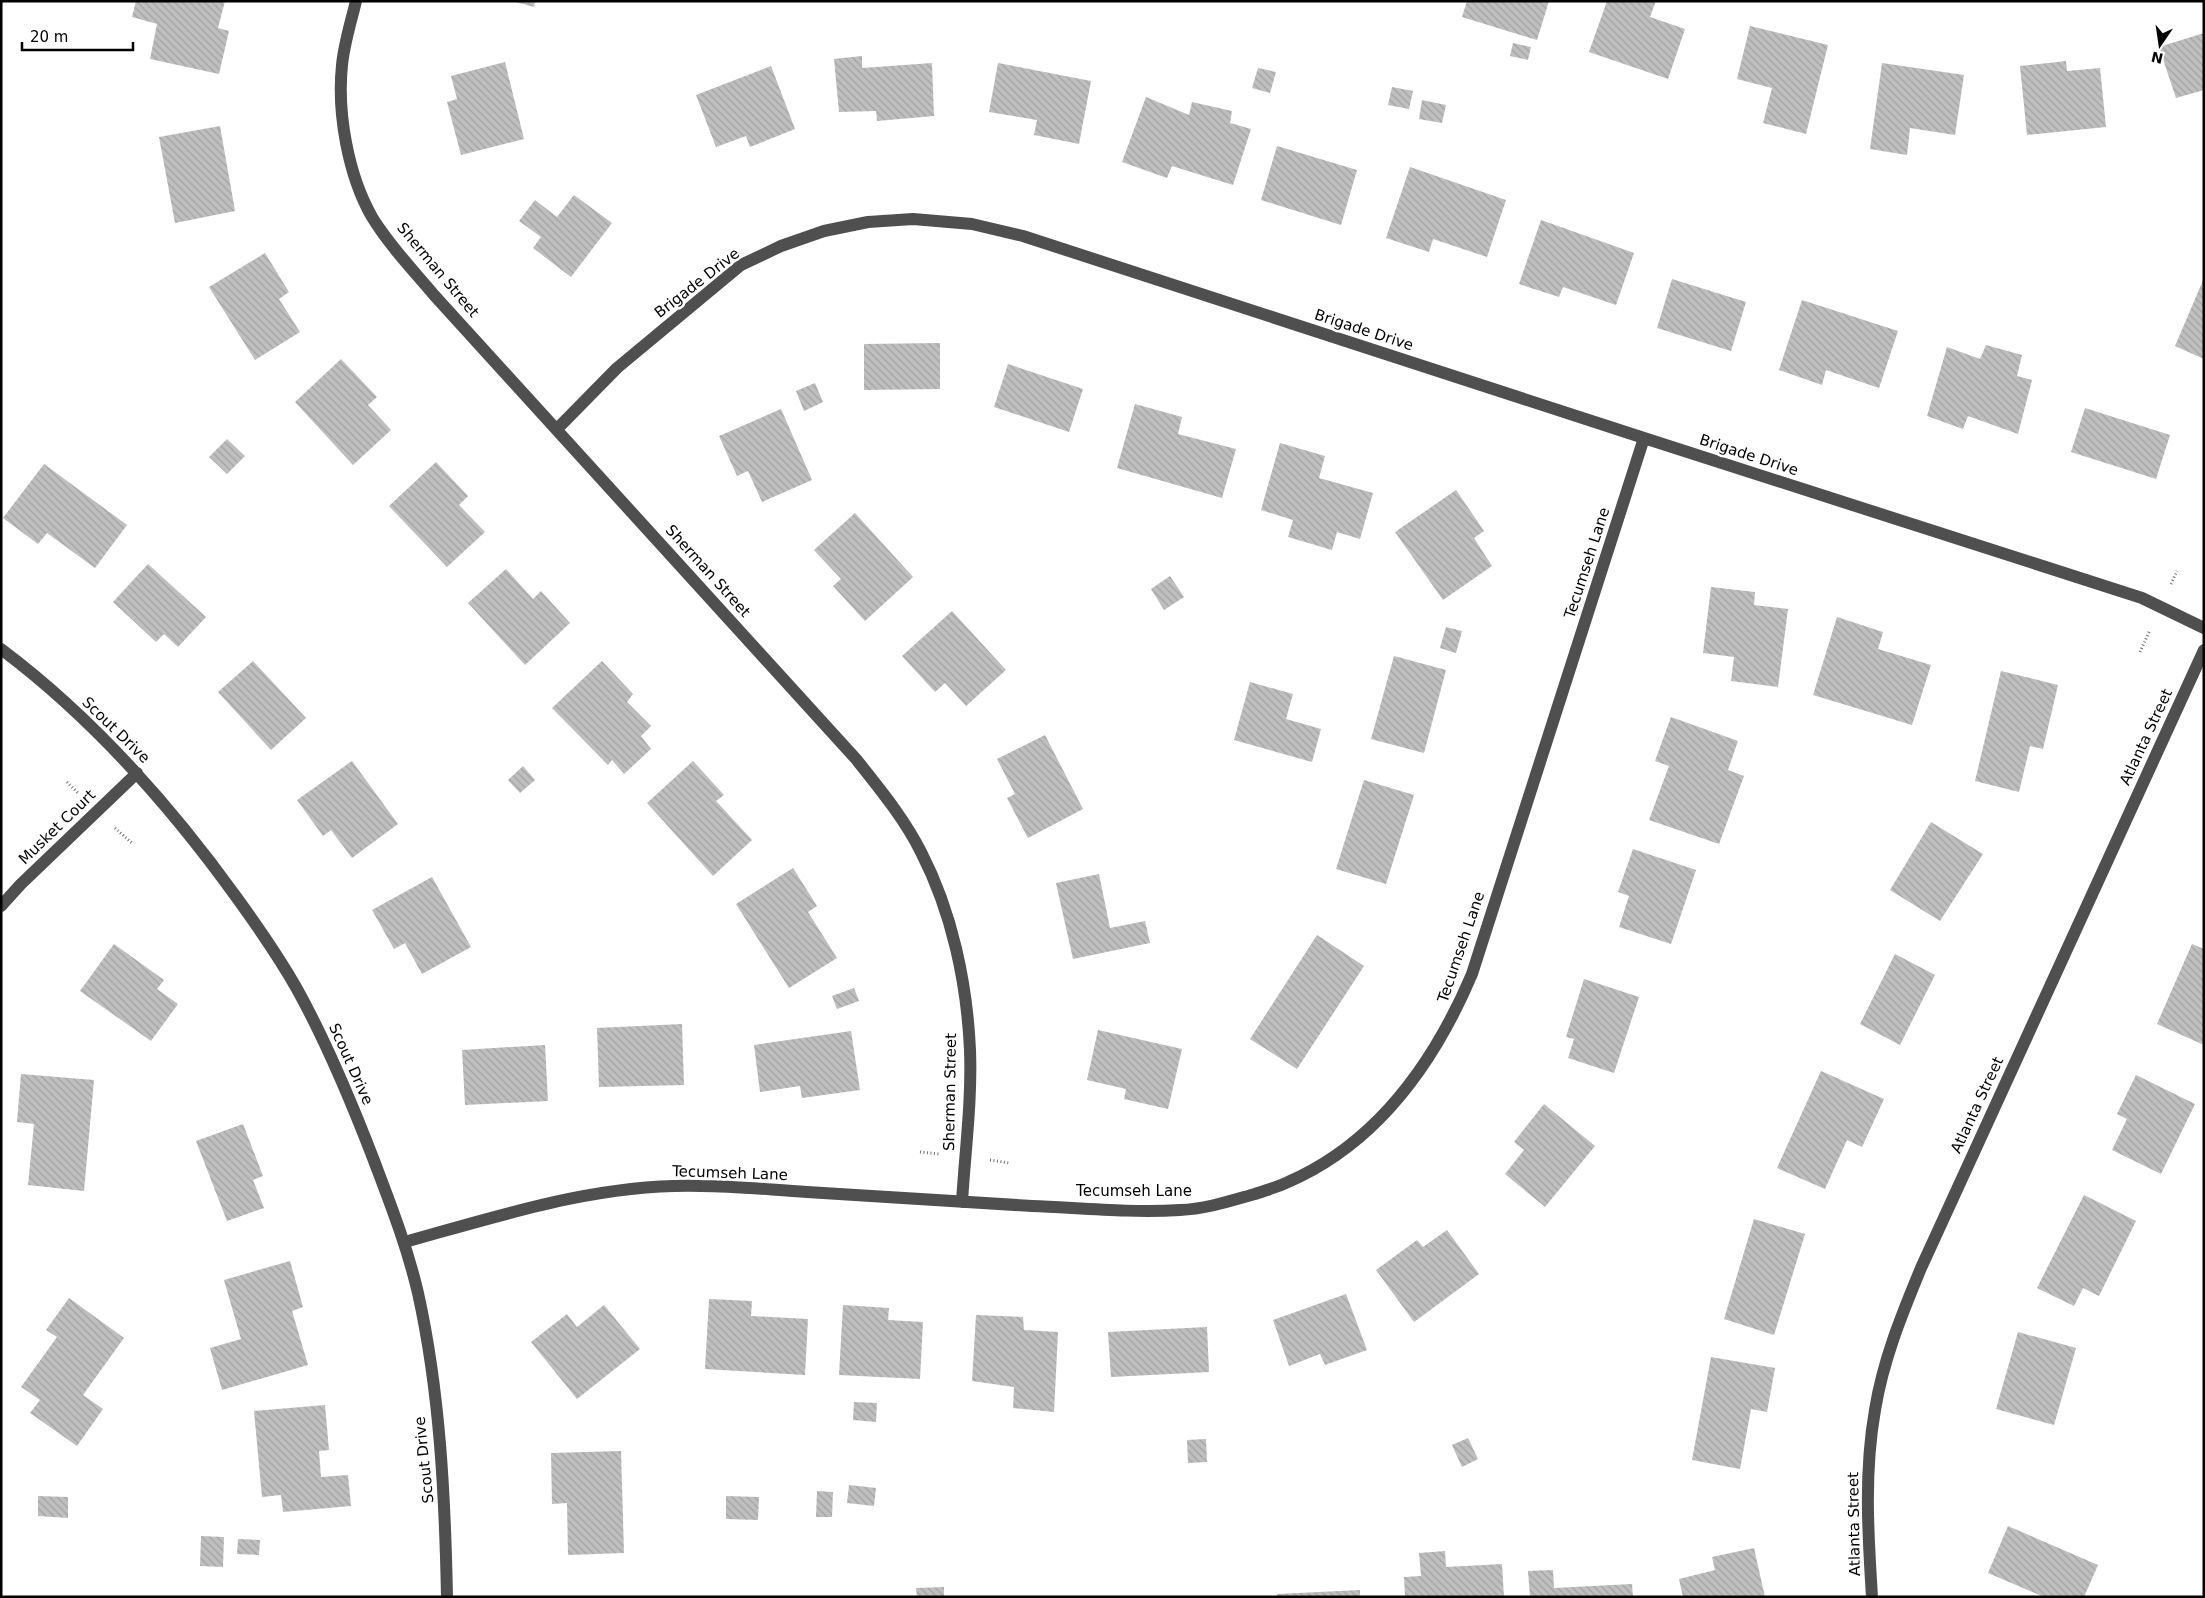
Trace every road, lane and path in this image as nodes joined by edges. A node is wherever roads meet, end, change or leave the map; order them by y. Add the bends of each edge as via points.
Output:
1 (356, 1) edge
2 (557, 429) junction
3 (1644, 438) junction
4 (2204, 628) edge
5 (1, 649) edge
6 (2204, 650) edge
7 (137, 772) junction
8 (1, 906) edge
9 (962, 1202) junction
10 (405, 1242) junction
11 (446, 1597) edge
12 (1872, 1597) edge

1 - 2 street, Sherman Street via 342,65 342,120 346,146 362,196 398,252
2 - 3 street, Brigade Drive via 617,368 741,265 824,231 868,222 913,218 972,224 1023,236
2 - 9 street, Sherman Street via 856,759 892,804 921,851 950,923 964,994 970,1050
3 - 4 street, Brigade Drive via 2142,598
3 - 9 street, Tecumseh Lane via 1472,974 1455,1014 1417,1076 1392,1107 1349,1147 1310,1171 1287,1183 1221,1204 1180,1210 1128,1210
5 - 7 street, Scout Drive via 101,735
6 - 12 street, Atlanta Street via 1920,1268 1893,1339 1875,1409 1867,1482
7 - 8 street, Musket Court
7 - 10 street, Scout Drive via 204,851 296,987 359,1122
9 - 10 street, Tecumseh Lane via 700,1186 635,1187 571,1197
10 - 11 street, Scout Drive via 418,1295 432,1382 445,1508

